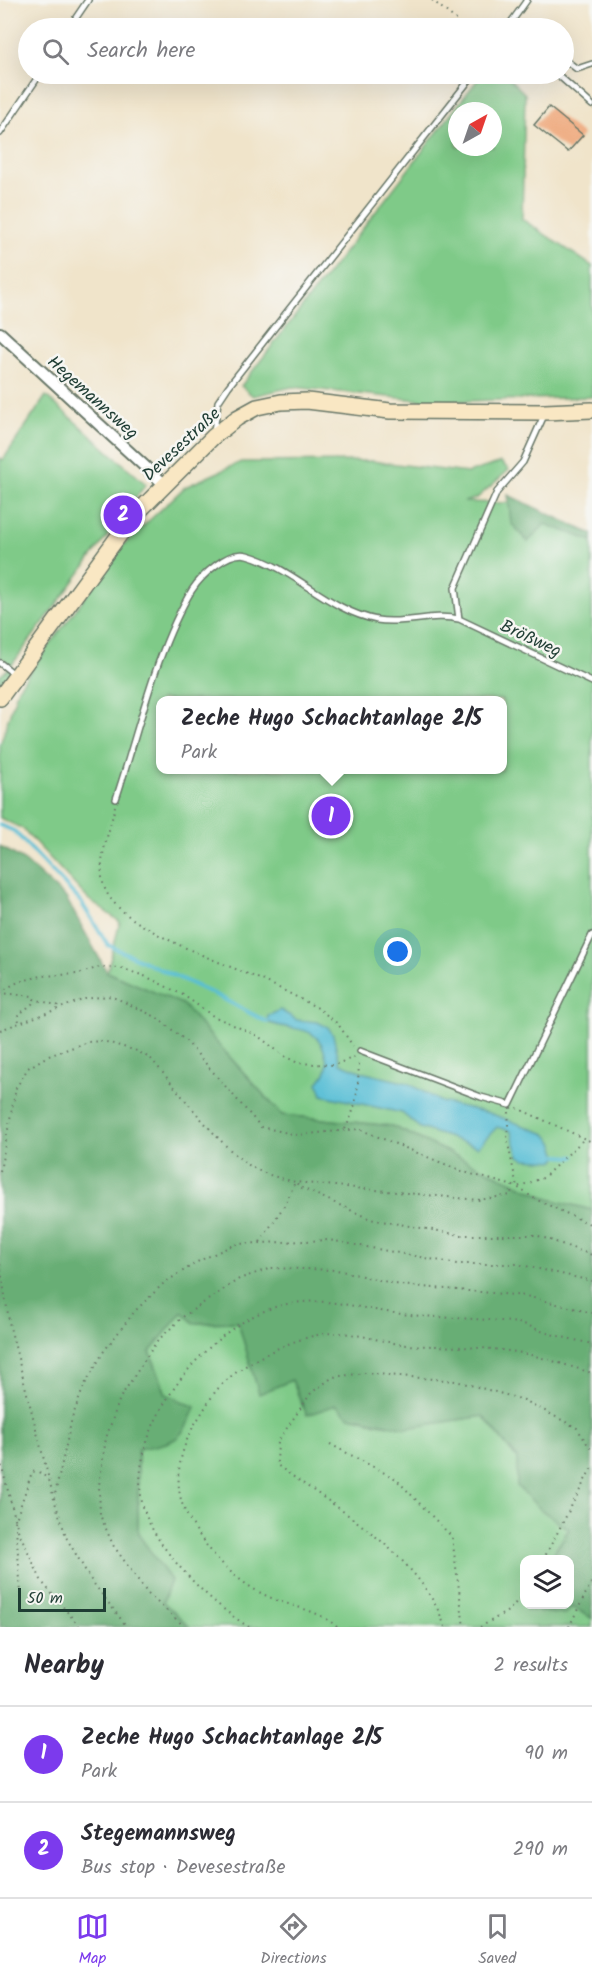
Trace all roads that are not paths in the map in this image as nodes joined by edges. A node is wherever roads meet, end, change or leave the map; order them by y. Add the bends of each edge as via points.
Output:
1 (88, 0) edge
2 (527, 0) edge
3 (76, 18) edge
4 (514, 18) edge
5 (592, 64) edge
6 (574, 66) edge
7 (33, 84) edge
8 (466, 84) edge
9 (568, 84) edge
10 (592, 105) edge
11 (0, 133) edge
12 (0, 333) edge
13 (592, 410) edge
14 (545, 412) junction
15 (213, 436) junction
16 (165, 485) junction
17 (459, 619) junction
18 (0, 663) edge
19 (15, 675) junction
20 (592, 682) edge
21 (0, 698) edge
22 (116, 799) road end
23 (592, 935) edge
24 (360, 1052) road end

1 - 3 lane
2 - 4 lane
5 - 6 lane
7 - 11 lane
8 - 15 lane via 228,387 218,402
9 - 10 lane
12 - 16 street, Hegemannsweg
13 - 14 street, Devesestraße
14 - 15 street, Devesestraße via 390,411 307,401 281,402 257,407
14 - 17 lane via 523,462 497,492 455,588
15 - 16 street, Devesestraße
16 - 19 street, Devesestraße via 131,519
17 - 20 lane, Brößweg
17 - 22 lane via 446,616 408,622 376,620 270,564 245,555 230,557 210,570 193,589 164,648
18 - 19 lane
19 - 21 street, Devesestraße
23 - 24 lane via 510,1105

